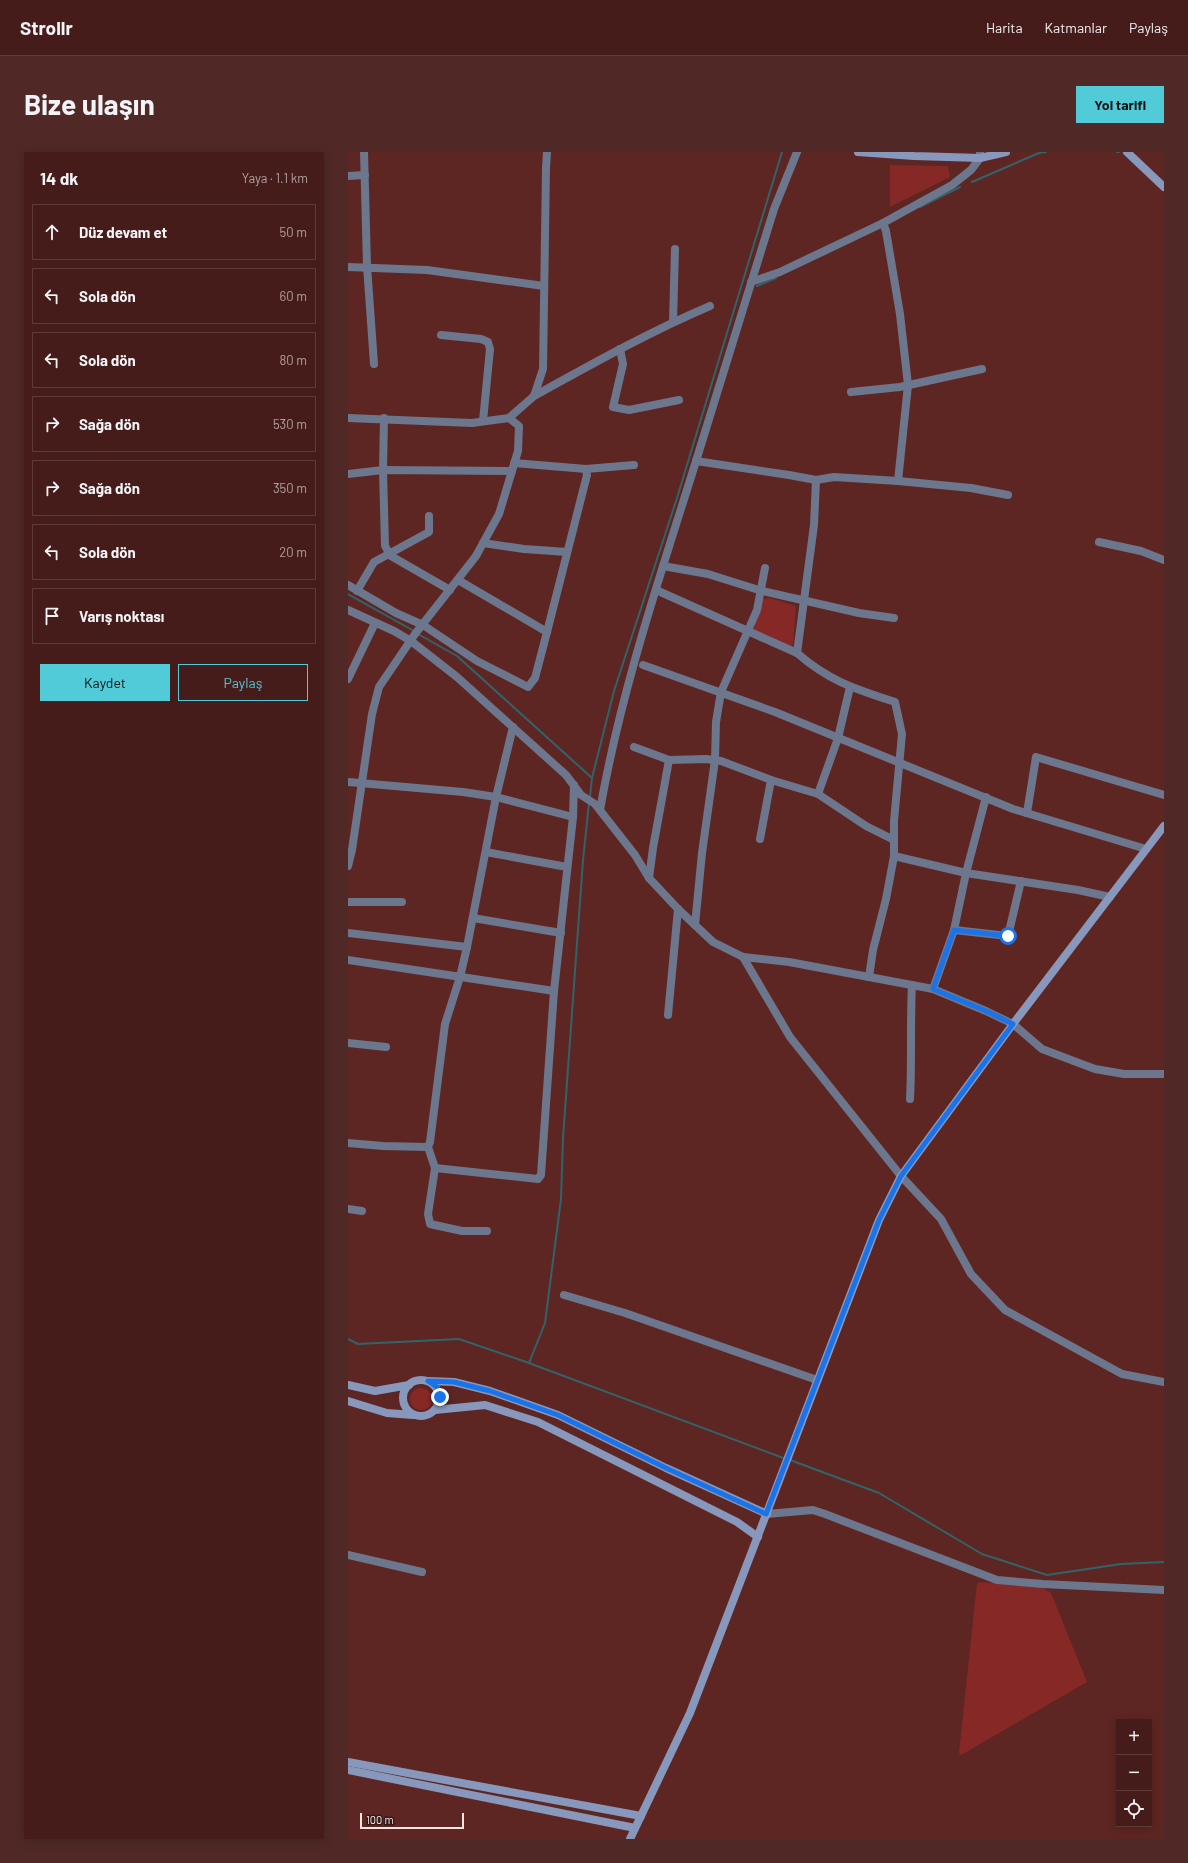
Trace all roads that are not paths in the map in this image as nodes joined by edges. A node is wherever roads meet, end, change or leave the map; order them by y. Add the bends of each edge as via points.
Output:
1 (364, 152) edge
2 (547, 152) edge
3 (797, 152) edge
4 (858, 152) edge
5 (1006, 152) edge
6 (1127, 152) edge
7 (924, 154) edge
8 (980, 155) edge
9 (365, 175) junction
10 (348, 176) edge
11 (1164, 187) edge
12 (883, 223) junction
13 (675, 249) dead end
14 (367, 266) junction
15 (348, 267) edge
16 (751, 282) junction
17 (544, 286) junction
18 (710, 306) dead end
19 (672, 322) junction
20 (441, 335) dead end
21 (620, 348) junction
22 (374, 364) dead end
23 (982, 369) dead end
24 (908, 385) junction
25 (851, 392) dead end
26 (534, 396) junction
27 (679, 400) dead end
28 (348, 418) edge
29 (384, 418) junction
30 (509, 418) junction
31 (483, 421) junction
32 (696, 461) junction
33 (514, 463) junction
34 (634, 466) dead end
35 (586, 469) junction
36 (383, 470) junction
37 (512, 471) junction
38 (348, 474) edge
39 (816, 480) junction
40 (898, 481) junction
41 (1008, 496) dead end
42 (429, 516) dead end
43 (1099, 542) dead end
44 (483, 543) junction
45 (567, 552) junction
46 (389, 553) junction
47 (1164, 560) edge
48 (663, 566) junction
49 (765, 568) dead end
50 (458, 580) junction
51 (348, 585) edge
52 (450, 590) junction
53 (656, 590) junction
54 (357, 591) junction
55 (762, 591) junction
56 (804, 601) junction
57 (348, 610) edge
58 (894, 618) dead end
59 (375, 623) junction
60 (417, 632) junction
61 (547, 632) junction
62 (748, 632) junction
63 (797, 653) junction
64 (643, 665) dead end
65 (348, 679) edge
66 (850, 687) junction
67 (721, 692) junction
68 (513, 727) junction
69 (838, 738) junction
70 (634, 747) dead end
71 (669, 760) junction
72 (715, 760) junction
73 (900, 763) junction
74 (771, 780) junction
75 (348, 782) edge
76 (362, 783) junction
77 (574, 785) junction
78 (818, 794) junction
79 (1164, 795) edge
80 (496, 797) junction
81 (986, 798) junction
82 (597, 807) junction
83 (1027, 813) junction
84 (572, 817) junction
85 (1164, 826) edge
86 (760, 839) dead end
87 (894, 840) junction
88 (1146, 849) junction
89 (486, 852) junction
90 (894, 856) junction
91 (348, 862) edge
92 (567, 866) junction
93 (966, 873) junction
94 (649, 878) junction
95 (1021, 881) junction
96 (1110, 897) junction
97 (348, 902) edge
98 (402, 902) dead end
99 (678, 909) junction
100 (473, 918) junction
101 (695, 925) junction
102 (954, 930) junction
103 (348, 933) edge
104 (561, 933) junction
105 (467, 947) junction
106 (743, 957) junction
107 (348, 960) edge
108 (869, 976) junction
109 (460, 977) junction
110 (912, 985) junction
111 (933, 989) junction
112 (554, 991) junction
113 (668, 1016) dead end
114 (1013, 1024) junction
115 (348, 1044) edge
116 (386, 1047) dead end
117 (1164, 1074) edge
118 (910, 1099) dead end
119 (348, 1143) edge
120 (428, 1147) junction
121 (435, 1168) junction
122 (901, 1176) junction
123 (348, 1209) edge
124 (362, 1211) dead end
125 (487, 1231) dead end
126 (564, 1295) dead end
127 (817, 1380) junction
128 (428, 1381) junction
129 (1164, 1382) edge
130 (409, 1385) junction
131 (348, 1386) edge
132 (348, 1401) edge
133 (435, 1410) junction
134 (414, 1415) junction
135 (766, 1514) junction
136 (758, 1537) junction
137 (348, 1555) edge
138 (422, 1572) dead end
139 (1164, 1590) edge
140 (348, 1762) edge
141 (348, 1770) edge
142 (641, 1816) junction
143 (635, 1828) junction
144 (630, 1839) edge

1 - 9 street
2 - 17 street
3 - 16 street via 774,209
4 - 7 main road
5 - 8 main road
6 - 11 main road
7 - 8 main road
8 - 12 street via 970,170 952,185
9 - 10 street
9 - 14 street
12 - 16 street via 780,272
12 - 24 street via 900,314
13 - 19 street
14 - 15 street
14 - 17 street via 427,270
14 - 22 street
16 - 32 street
17 - 26 street via 542,369
18 - 19 street
19 - 21 street
20 - 31 street via 488,342 490,348
21 - 26 street
21 - 27 street via 623,364 613,407 629,410
23 - 24 street
24 - 25 street
24 - 40 street
26 - 30 street
28 - 29 street
29 - 31 street via 472,423
29 - 36 street
30 - 31 street
30 - 33 street via 519,426 518,451
32 - 39 street
32 - 48 street
33 - 35 street
33 - 37 street
34 - 35 street
35 - 45 street
36 - 37 street
36 - 38 street
36 - 46 street via 385,546
37 - 44 street via 499,514
39 - 40 street via 834,477
39 - 56 street via 814,525
40 - 41 street via 972,488
42 - 46 street via 429,532
43 - 47 street via 1141,551
44 - 45 street
44 - 50 street
45 - 61 street
46 - 52 street
46 - 54 street via 374,562
48 - 53 street
48 - 55 street via 708,574
49 - 55 street
50 - 52 street
50 - 61 street
51 - 54 street
52 - 60 street
53 - 62 street
53 - 82 street via 630,676
54 - 60 street via 396,613
55 - 56 street
55 - 62 street
56 - 58 street
56 - 63 street
57 - 59 street
59 - 60 street via 394,631
59 - 65 street
60 - 61 street via 528,687 535,678
60 - 68 street via 457,677
60 - 76 street via 379,687 372,714
62 - 63 street
62 - 67 street
63 - 66 street via 813,667
64 - 67 street
66 - 69 street
66 - 73 street via 895,702 902,734
67 - 69 street
67 - 72 street via 716,722
68 - 77 street
68 - 80 street
69 - 73 street
69 - 78 street
70 - 71 street
71 - 72 street
71 - 94 street
72 - 74 street
72 - 101 street
73 - 81 street
73 - 87 street
74 - 78 street
74 - 86 street
75 - 76 street
76 - 80 street
76 - 91 street
77 - 82 street
77 - 84 street
78 - 87 street via 866,826
79 - 83 street via 1036,757
80 - 84 street
80 - 89 street
81 - 83 street
81 - 93 street
82 - 94 street
83 - 88 street
84 - 92 street
85 - 88 main road
87 - 90 street
88 - 96 main road
89 - 92 street
89 - 100 street
90 - 93 street
90 - 108 street
92 - 104 street
93 - 95 street
93 - 102 street
94 - 99 street
95 - 96 street
95 - 102 street via 1008,936
96 - 114 main road
97 - 98 street
99 - 101 street
99 - 113 street
100 - 104 street
100 - 105 street
101 - 106 street via 713,942
102 - 111 street
103 - 105 street
104 - 112 street
105 - 109 street
106 - 108 street
106 - 122 street via 790,1037
107 - 109 street
108 - 110 street
109 - 112 street
109 - 120 street via 445,1024
110 - 111 street
110 - 118 street
111 - 114 street
112 - 121 street via 541,1175 538,1179
114 - 117 street via 1042,1049 1095,1069 1124,1074
114 - 122 main road
115 - 116 street
119 - 120 street
120 - 121 street
121 - 125 street via 428,1214 430,1224 462,1231
122 - 127 main road via 879,1220
122 - 129 street via 941,1219 970,1274 1005,1310 1122,1374
123 - 124 street
126 - 127 street via 625,1312
127 - 135 main road
128 - 130 main road via 418,1380
128 - 133 main road via 437,1387 439,1392 439,1402
128 - 135 main road via 454,1382 490,1391 558,1415
130 - 131 main road via 375,1391
130 - 134 main road via 403,1398 406,1408
132 - 134 main road via 387,1412
133 - 134 main road via 423,1416
133 - 136 main road via 485,1405 538,1422 737,1522
135 - 136 main road
135 - 139 street via 813,1510 997,1580
136 - 142 main road via 690,1713
137 - 138 street
140 - 142 main road
141 - 143 main road
142 - 143 main road
143 - 144 main road

